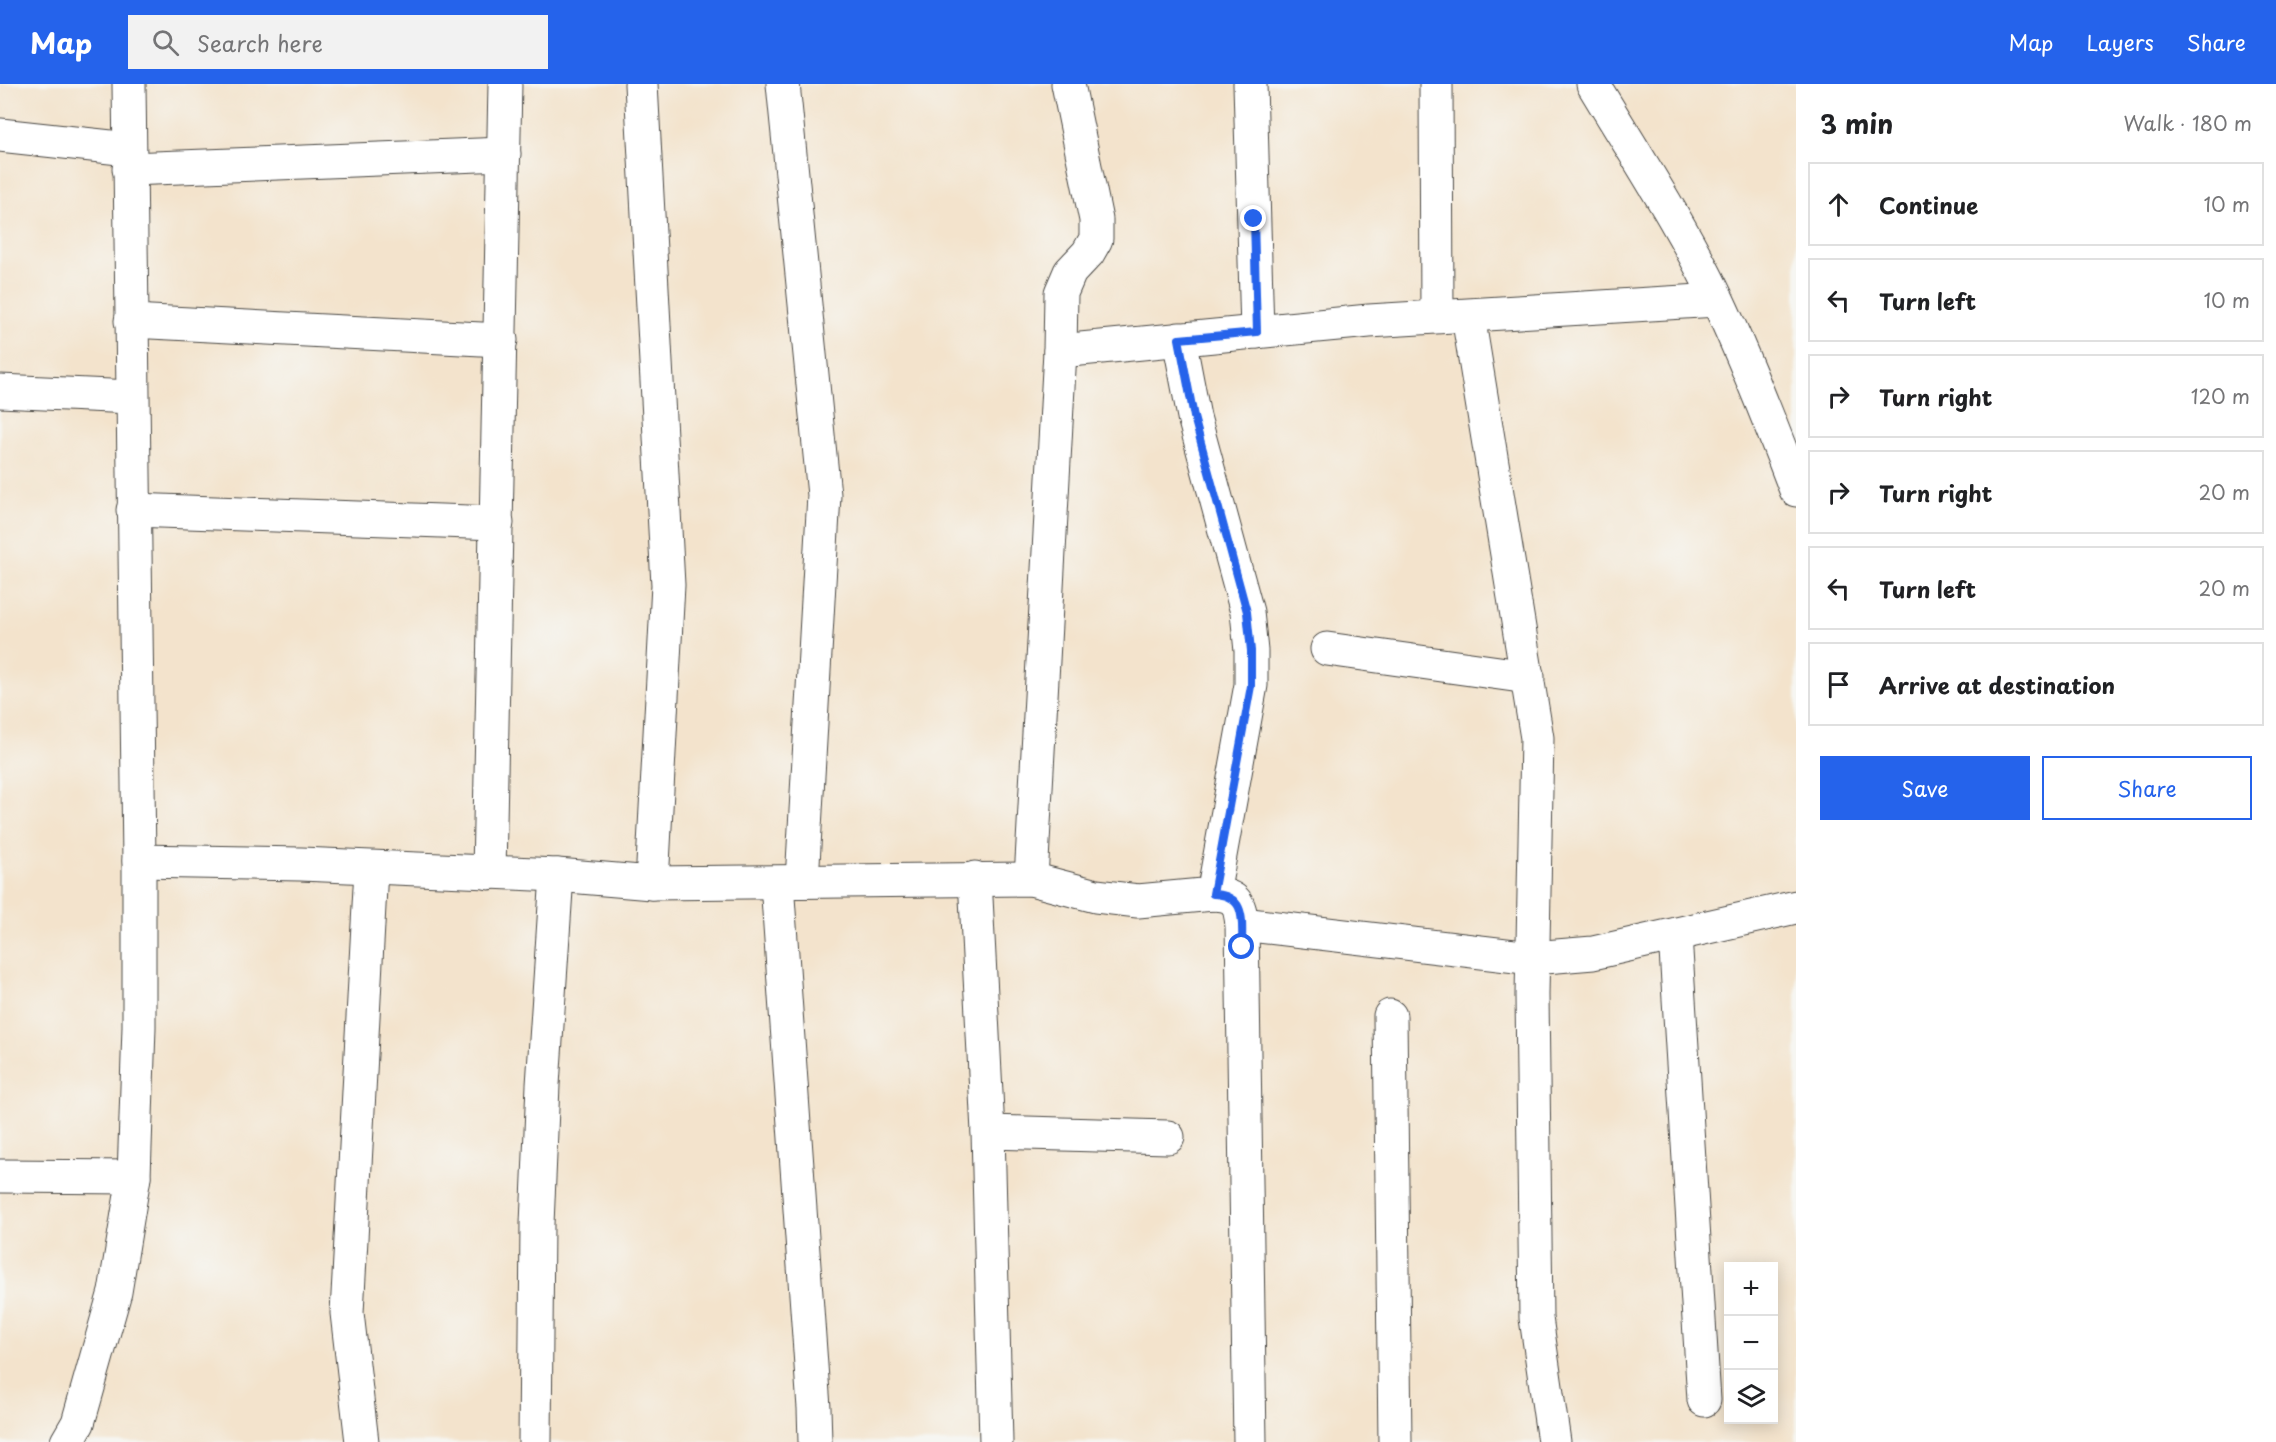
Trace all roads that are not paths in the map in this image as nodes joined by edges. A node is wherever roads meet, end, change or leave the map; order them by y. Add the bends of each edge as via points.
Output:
1 (129, 84) edge
2 (505, 84) edge
3 (641, 84) edge
4 (783, 84) edge
5 (1068, 84) edge
6 (1250, 84) edge
7 (1440, 84) edge
8 (1593, 84) edge
9 (0, 135) edge
10 (504, 154) junction
11 (129, 159) junction
12 (1717, 300) junction
13 (1453, 316) junction
14 (131, 321) junction
15 (1257, 332) junction
16 (1179, 339) junction
17 (501, 340) junction
18 (1060, 351) junction
19 (0, 391) edge
20 (132, 398) junction
21 (1796, 490) edge
22 (133, 510) junction
23 (497, 523) junction
24 (1327, 649) dead end
25 (1528, 677) junction
26 (139, 861) junction
27 (371, 869) junction
28 (489, 873) junction
29 (557, 875) junction
30 (975, 878) junction
31 (1031, 879) junction
32 (790, 882) junction
33 (652, 883) junction
34 (1213, 894) junction
35 (1796, 907) edge
36 (1242, 924) junction
37 (1675, 935) junction
38 (1533, 958) junction
39 (1390, 1016) dead end
40 (988, 1132) junction
41 (1168, 1137) dead end
42 (0, 1176) edge
43 (134, 1177) junction
44 (1704, 1400) dead end
45 (67, 1442) edge
46 (362, 1442) edge
47 (535, 1442) edge
48 (815, 1442) edge
49 (996, 1442) edge
50 (1250, 1442) edge
51 (1395, 1442) edge
52 (1554, 1442) edge

1 - 11 street
2 - 10 street
3 - 33 street via 668,585
4 - 32 street via 824,495
5 - 18 street via 1096,220 1096,239 1070,272 1061,293
6 - 15 street
7 - 13 street
8 - 12 street
9 - 11 street
10 - 11 street
10 - 17 street
11 - 14 street
12 - 13 street
12 - 21 street
13 - 15 street
13 - 25 street
14 - 17 street
14 - 20 street
15 - 16 street
16 - 18 street
16 - 34 street via 1194,417 1247,612 1251,651 1251,686
17 - 23 street
18 - 31 street
19 - 20 street
20 - 22 street
22 - 23 street
22 - 26 street
23 - 28 street
24 - 25 street
25 - 38 street via 1537,738
26 - 27 street
26 - 43 street
27 - 28 street
27 - 46 street via 347,1312
28 - 29 street
29 - 33 street
29 - 47 street via 537,1224
30 - 31 street
30 - 32 street
30 - 40 street
31 - 34 street via 1096,897 1138,901
32 - 33 street
32 - 48 street
34 - 36 street via 1226,894 1234,899
35 - 37 street
36 - 38 street
36 - 50 street
37 - 38 street via 1593,953
37 - 44 street
38 - 52 street via 1536,1318
39 - 51 street
40 - 41 street
40 - 49 street
42 - 43 street
43 - 45 street via 115,1292 78,1423

